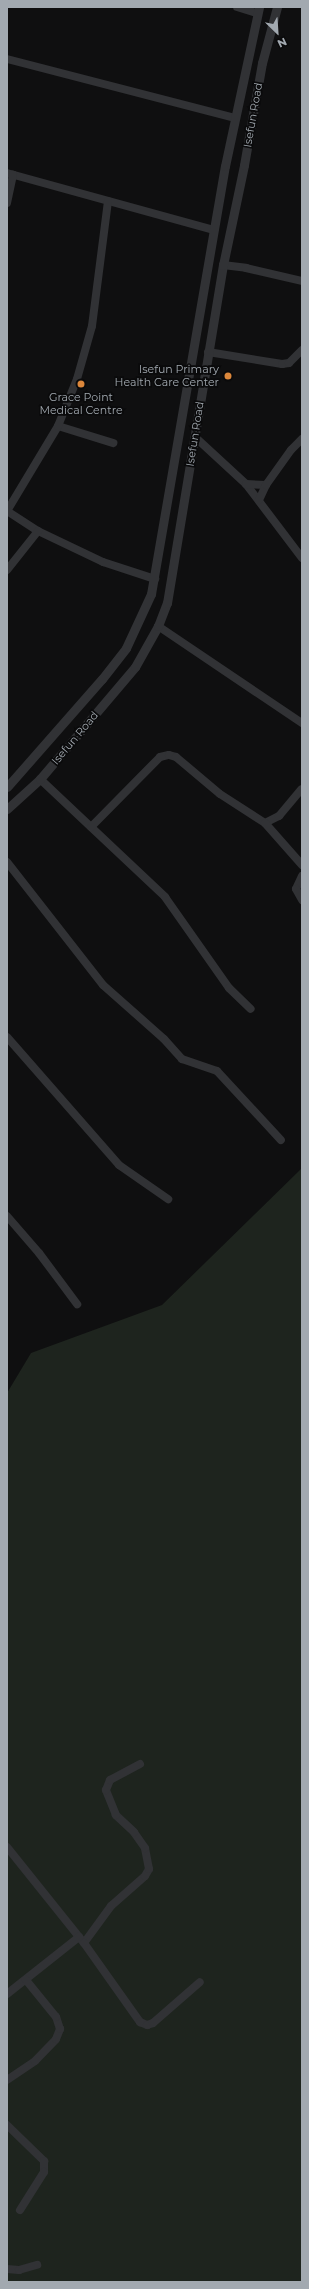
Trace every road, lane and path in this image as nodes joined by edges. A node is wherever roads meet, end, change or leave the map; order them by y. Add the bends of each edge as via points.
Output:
1 (237, 7) edge
2 (277, 7) edge
3 (258, 10) edge
4 (7, 59) edge
5 (236, 118) junction
6 (10, 174) edge
7 (108, 201) junction
8 (7, 203) edge
9 (214, 230) junction
10 (223, 265) junction
11 (302, 281) edge
12 (302, 350) edge
13 (208, 352) junction
14 (58, 426) junction
15 (195, 437) junction
16 (302, 439) edge
17 (112, 443) dead end
18 (246, 484) junction
19 (266, 485) junction
20 (259, 500) junction
21 (7, 511) edge
22 (38, 531) junction
23 (302, 558) edge
24 (7, 570) edge
25 (155, 579) junction
26 (158, 626) junction
27 (302, 723) edge
28 (40, 779) junction
29 (7, 787) edge
30 (302, 789) edge
31 (7, 809) edge
32 (266, 823) junction
33 (91, 827) junction
34 (7, 862) edge
35 (302, 865) edge
36 (302, 876) edge
37 (302, 900) edge
38 (251, 1009) dead end
39 (7, 1037) edge
40 (281, 1140) dead end
41 (168, 1199) dead end
42 (7, 1216) edge
43 (76, 1304) dead end
44 (140, 1764) dead end
45 (9, 1853) edge
46 (82, 1940) junction
47 (26, 1980) junction
48 (200, 1982) dead end
49 (7, 1994) edge
50 (7, 2080) edge
51 (7, 2125) edge
52 (20, 2210) dead end
53 (37, 2265) dead end
54 (7, 2270) edge

1 - 3 street
2 - 10 street, Isefun Road via 262,63
3 - 5 street, Isefun Road
4 - 5 street
5 - 9 street, Isefun Road
6 - 7 street
6 - 8 street
7 - 9 street
7 - 14 street via 92,326 77,379
9 - 25 street, Isefun Road
10 - 11 street
10 - 13 street, Isefun Road
12 - 13 street via 289,363 282,364
13 - 15 street, Isefun Road
14 - 17 street
14 - 21 street
15 - 18 street
15 - 26 street, Isefun Road via 167,603
16 - 19 street
18 - 19 street
18 - 20 street
19 - 20 street
20 - 23 street
21 - 22 street
22 - 24 street
22 - 25 street via 103,562
25 - 29 street, Isefun Road via 142,618 126,648
26 - 27 street
26 - 28 street, Isefun Road via 135,667
28 - 31 street, Isefun Road
28 - 33 street
30 - 32 street via 279,816
32 - 33 street via 220,794 176,757 164,755
32 - 35 street
33 - 38 street via 165,897 229,988
34 - 40 street via 103,985 164,1039 182,1059 217,1071
36 - 37 street via 296,889
39 - 41 street via 119,1165
42 - 43 street via 39,1253
44 - 46 street via 110,1780 106,1790 116,1815 134,1832 145,1848 149,1869 145,1876 111,1906
45 - 46 street
46 - 47 street
46 - 48 street via 140,2022 147,2025 153,2023
47 - 49 street
47 - 50 street via 56,2017 60,2029 56,2039 35,2061
51 - 52 street via 44,2161 44,2172
53 - 54 street

